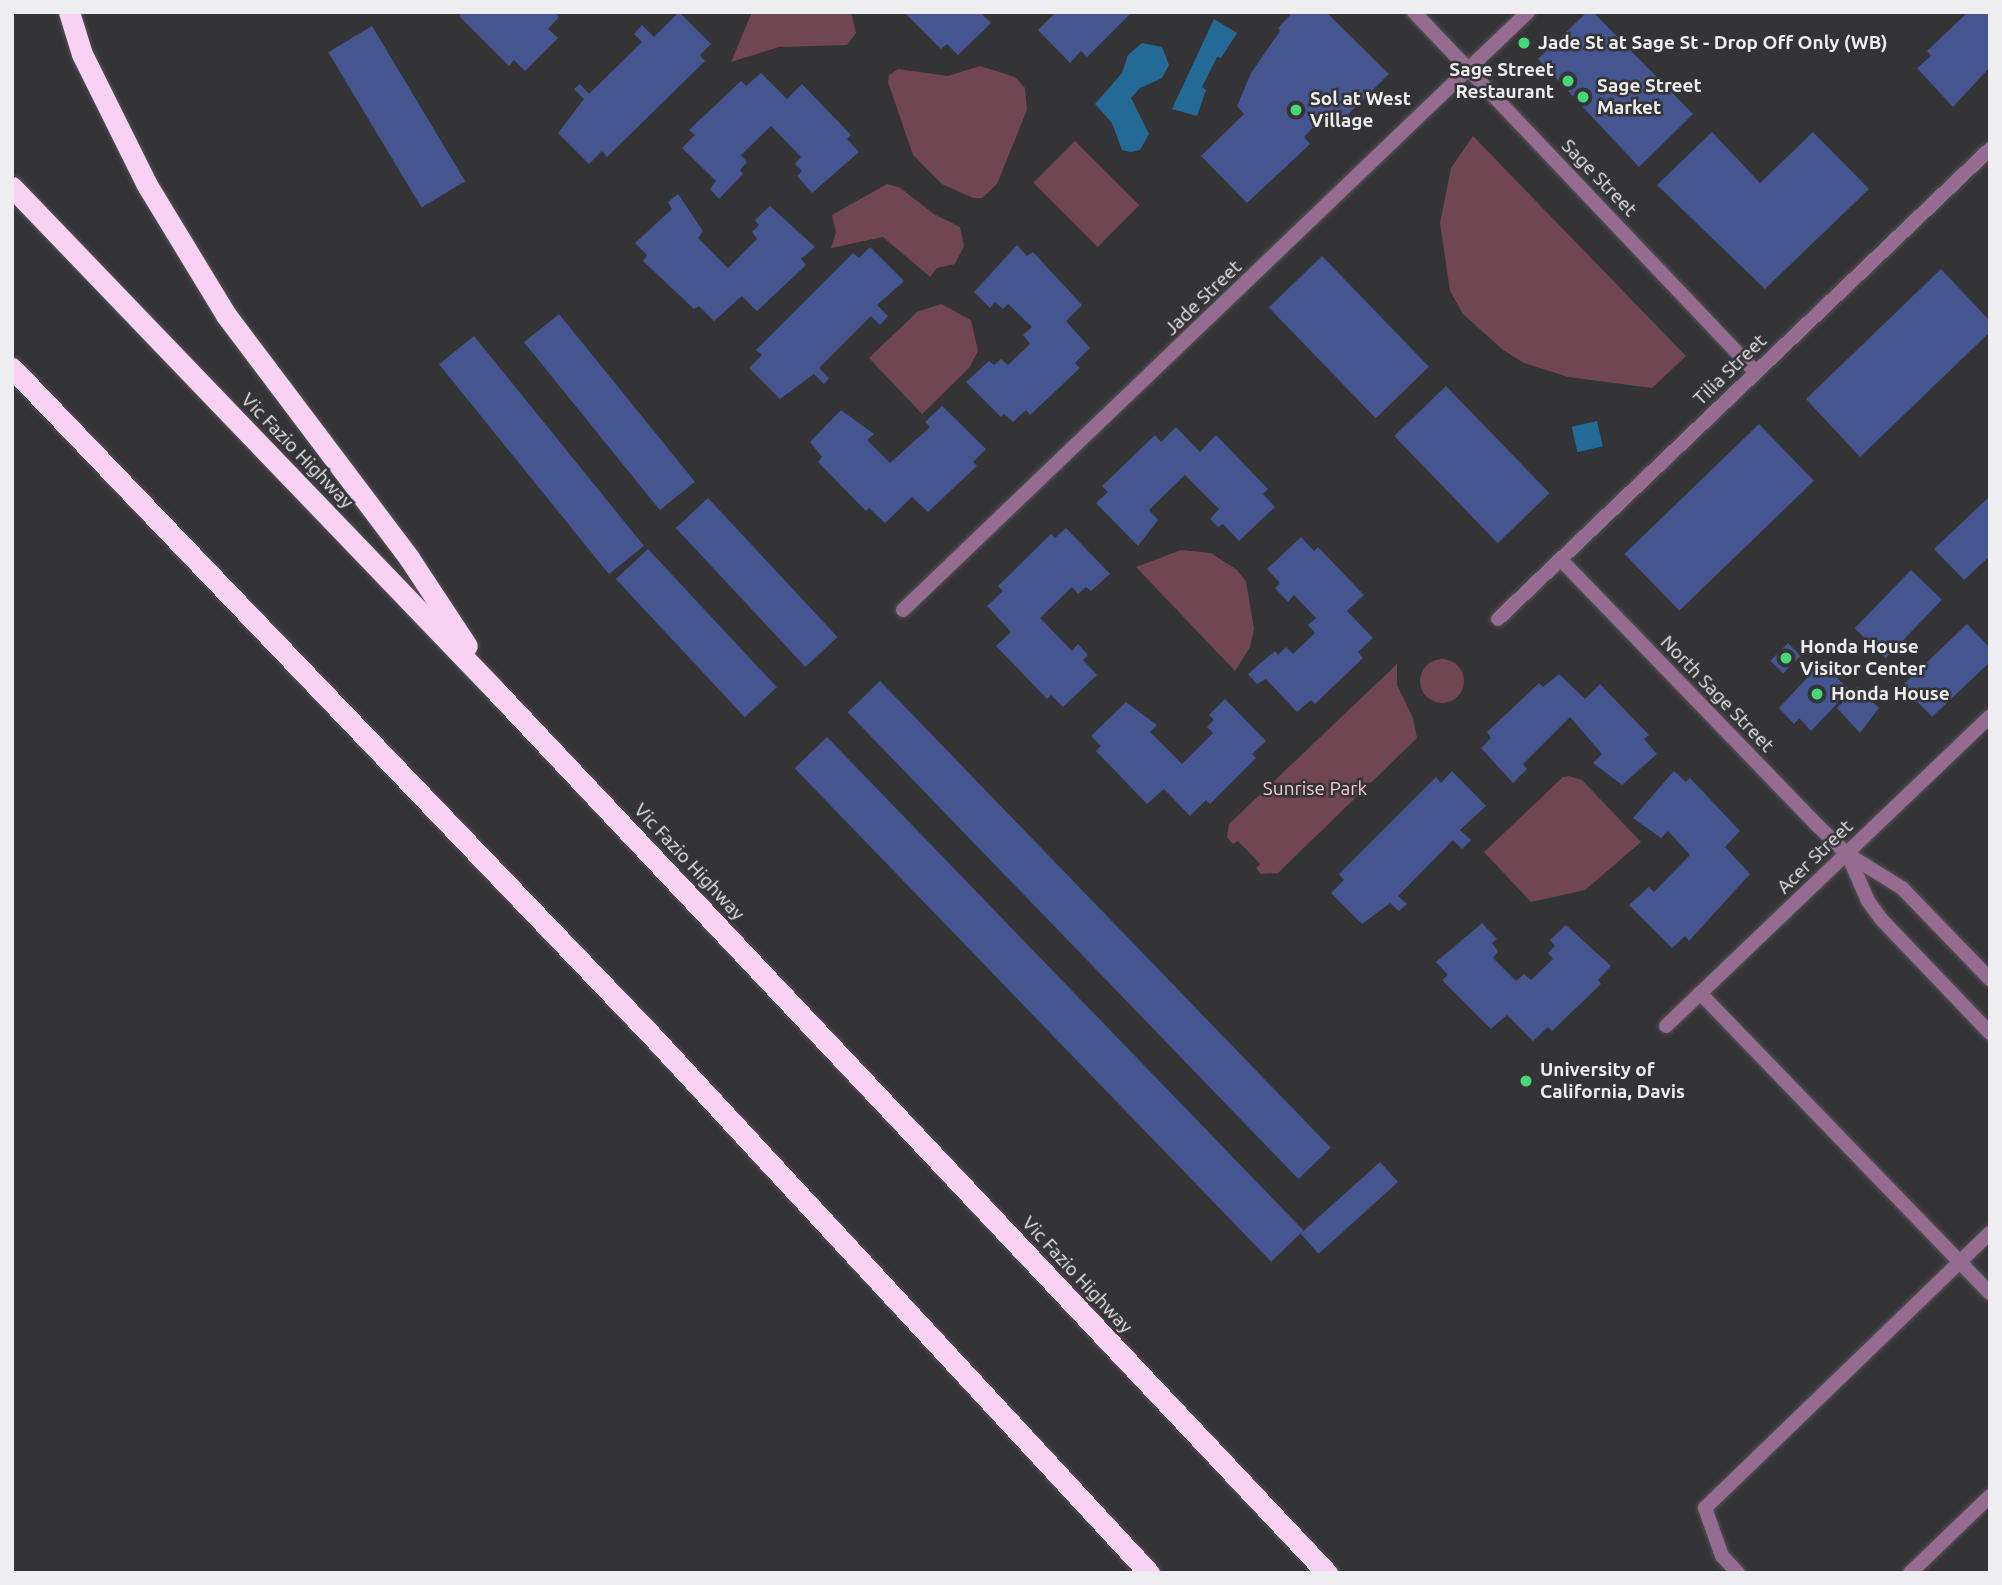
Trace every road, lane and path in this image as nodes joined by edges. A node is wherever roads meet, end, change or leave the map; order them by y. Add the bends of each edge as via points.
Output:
1 (69, 12) edge
2 (1414, 12) edge
3 (1528, 12) edge
4 (1469, 70) junction
5 (1990, 149) edge
6 (12, 187) edge
7 (12, 368) edge
8 (1756, 372) junction
9 (1561, 559) junction
10 (903, 610) dead end
11 (1498, 619) dead end
12 (494, 689) junction
13 (1990, 716) edge
14 (1847, 854) junction
15 (1990, 979) edge
16 (1700, 993) junction
17 (1667, 1026) dead end
18 (1990, 1033) edge
19 (1990, 1233) edge
20 (1960, 1262) junction
21 (1990, 1293) edge
22 (1990, 1496) edge
23 (1150, 1573) edge
24 (1327, 1573) edge
25 (1738, 1573) edge
26 (1910, 1573) edge

1 - 12 highway via 82,54 147,185 226,315 409,558
2 - 4 street, Sage Street
3 - 4 street, Jade Street
4 - 8 street, Sage Street
4 - 10 street, Jade Street
5 - 8 street, Tilia Street
6 - 12 highway, Vic Fazio Highway
7 - 23 highway via 653,1038
8 - 9 street, Tilia Street
9 - 11 street, Tilia Street
9 - 14 street, North Sage Street
12 - 24 highway, Vic Fazio Highway
13 - 14 street, Acer Street
14 - 15 street, North Sage Street via 1902,888
14 - 16 street, Acer Street
14 - 18 street, North Sage Street via 1881,919
16 - 17 street, Acer Street
16 - 20 street
19 - 20 street
20 - 21 street
20 - 25 street via 1706,1508 1722,1556
22 - 26 street

